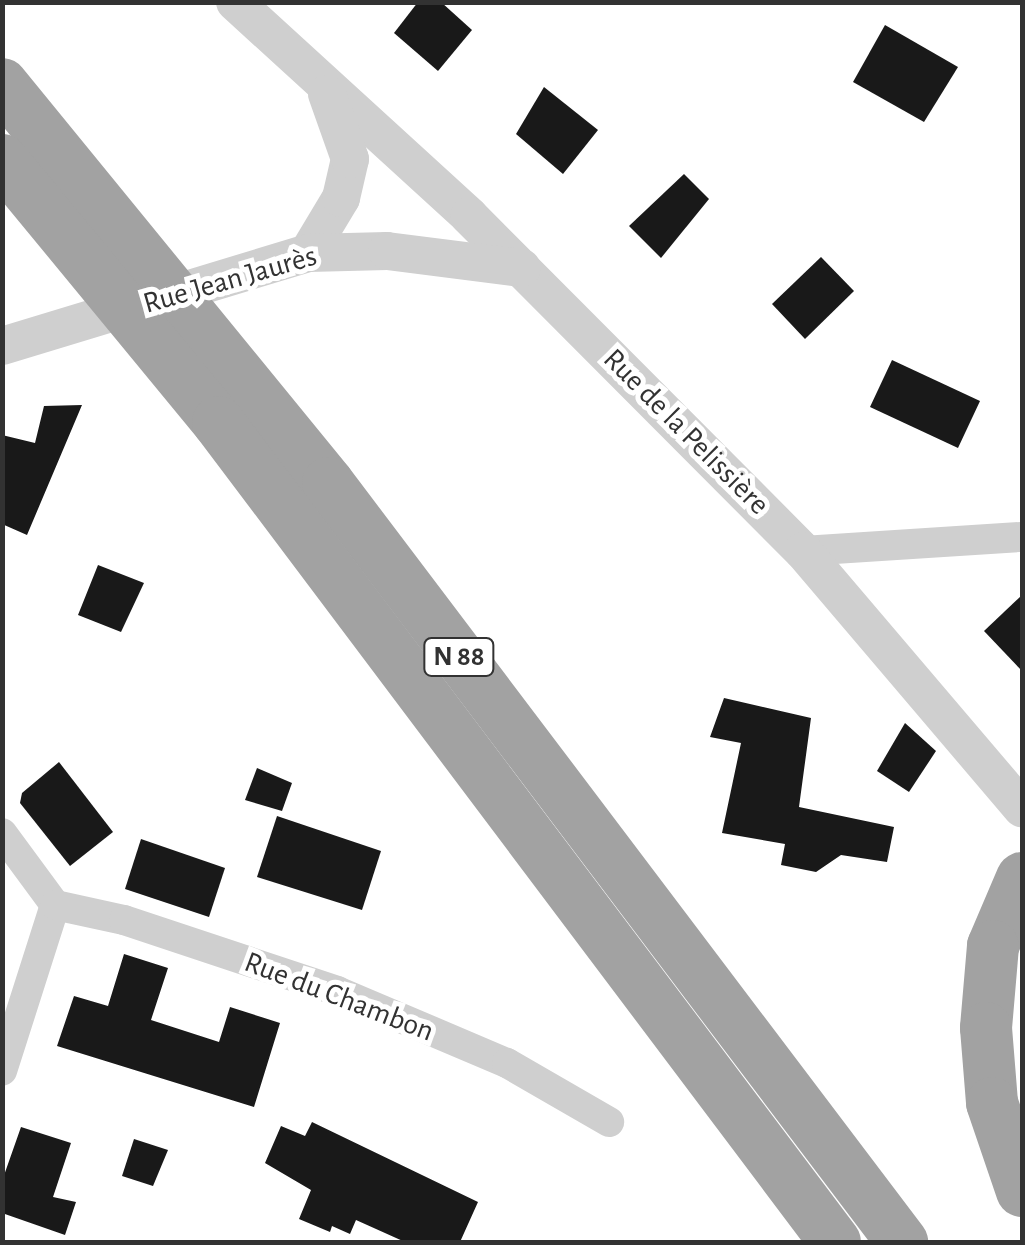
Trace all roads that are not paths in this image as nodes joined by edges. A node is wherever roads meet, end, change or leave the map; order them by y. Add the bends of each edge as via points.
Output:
1 (235, 2) edge
2 (322, 82) junction
3 (2, 84) edge
4 (2, 160) edge
5 (291, 258) junction
6 (522, 268) junction
7 (4, 346) edge
8 (1022, 537) edge
9 (803, 551) junction
10 (1022, 808) edge
11 (2, 833) edge
12 (1022, 878) edge
13 (55, 905) junction
14 (2, 1071) edge
15 (609, 1122) dead end
16 (1022, 1191) edge
17 (834, 1242) edge
18 (902, 1242) edge

1 - 2 street, Rue de la Pelissière
2 - 5 street via 350,159 341,198
2 - 6 street, Rue de la Pelissière
3 - 18 highway, N 88 via 328,484
4 - 17 highway, N 88 via 218,422
5 - 6 street, Rue Jean Jaurès via 387,250
5 - 7 street, Rue Jean Jaurès
6 - 9 street, Rue de la Pelissière
8 - 9 street
9 - 10 street, Rue de la Pelissière
11 - 13 street
12 - 16 highway via 993,946 986,1028 992,1102
13 - 14 street
13 - 15 street, Rue du Chambon via 124,920 336,991 507,1063

